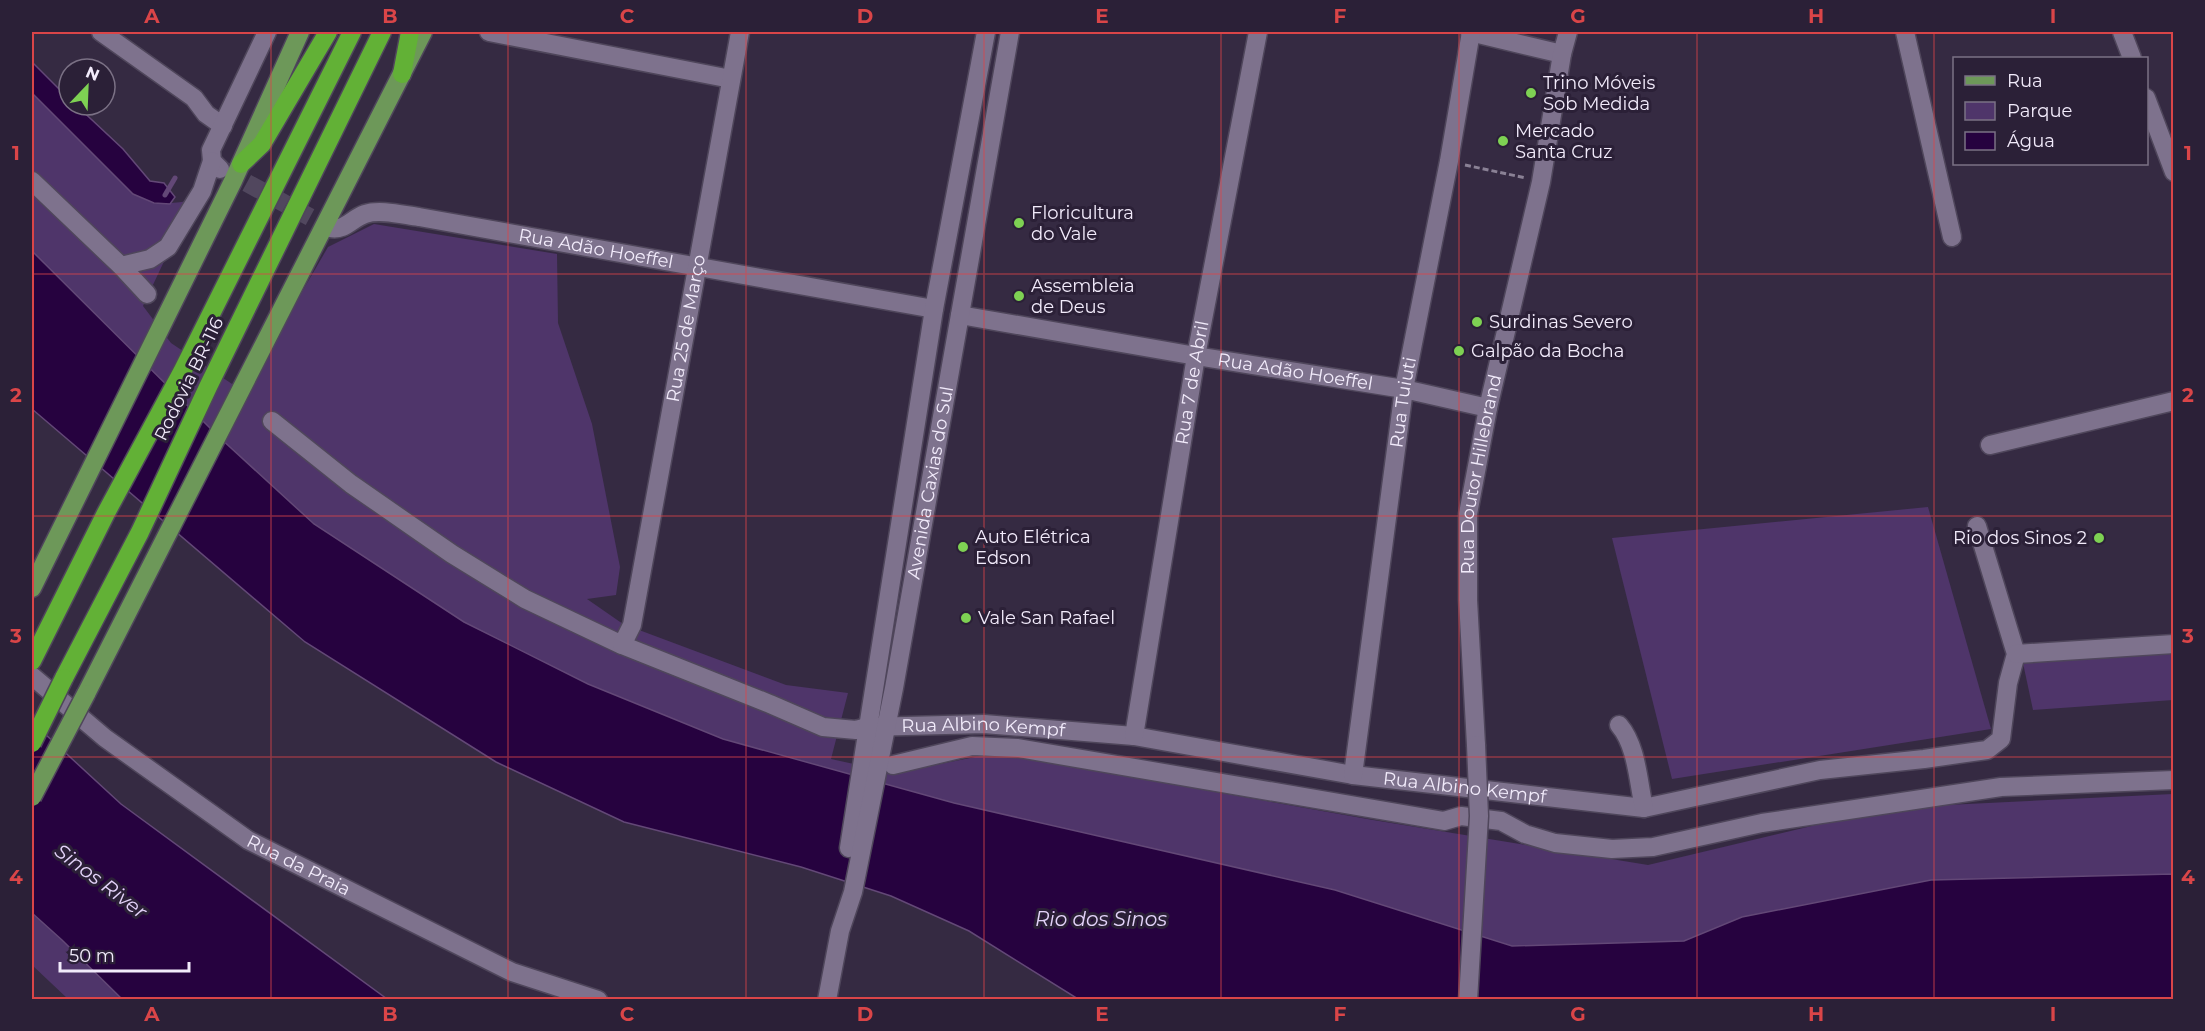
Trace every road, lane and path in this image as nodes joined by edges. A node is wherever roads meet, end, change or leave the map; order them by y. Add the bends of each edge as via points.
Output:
1 (101, 32) edge
2 (267, 32) edge
3 (300, 32) edge
4 (328, 32) edge
5 (352, 32) edge
6 (382, 32) edge
7 (410, 32) edge
8 (423, 32) edge
9 (489, 32) edge
10 (740, 32) edge
11 (986, 32) edge
12 (1010, 32) edge
13 (1258, 32) edge
14 (1470, 32) edge
15 (1568, 32) edge
16 (1905, 32) edge
17 (2122, 32) edge
18 (1562, 54) junction
19 (2132, 57) edge
20 (402, 74) junction
21 (731, 79) junction
22 (2148, 103) edge
23 (223, 126) junction
24 (1449, 161) junction
25 (241, 164) junction
26 (2174, 172) edge
27 (32, 181) edge
28 (1541, 182) junction
29 (330, 228) dead end
30 (1952, 237) dead end
31 (121, 266) junction
32 (697, 266) junction
33 (147, 294) dead end
34 (934, 309) junction
35 (960, 315) junction
36 (1196, 356) junction
37 (1404, 389) junction
38 (2174, 401) edge
39 (1488, 408) junction
40 (272, 421) dead end
41 (1990, 445) dead end
42 (1977, 526) dead end
43 (32, 588) edge
44 (2174, 644) edge
45 (622, 645) junction
46 (35, 654) edge
47 (2016, 654) junction
48 (32, 676) edge
49 (1619, 725) dead end
50 (933, 726) junction
51 (876, 728) junction
52 (1134, 736) junction
53 (32, 743) edge
54 (944, 753) junction
55 (893, 765) dead end
56 (1353, 775) junction
57 (2174, 780) edge
58 (32, 797) edge
59 (1644, 808) junction
60 (598, 999) edge
61 (827, 999) edge
62 (1468, 999) edge

1 - 23 street via 194,98 206,114
2 - 23 street
3 - 25 main road
4 - 25 highway via 262,144
5 - 46 highway, Rodovia BR-116
6 - 53 highway, Rodovia BR-116, bridge via 140,532
7 - 20 highway
8 - 20 main road
9 - 21 street
10 - 21 street, Rua 25 de Março
11 - 34 street, Avenida Caxias do Sul
12 - 35 street, Avenida Caxias do Sul
13 - 36 street, Rua 7 de Abril
14 - 18 street
14 - 24 street, Rua Tuiuti
15 - 18 street, Rua Doutor Hillebrand
16 - 30 street
17 - 19 street
18 - 28 street, Rua Doutor Hillebrand
20 - 58 main road, bridge
21 - 32 street, Rua 25 de Março
22 - 26 street
23 - 31 street via 212,150 216,165 168,248 150,259
24 - 28 path
24 - 37 street, Rua Tuiuti
25 - 43 main road
27 - 31 street
28 - 39 street, Rua Doutor Hillebrand
29 - 32 street, Rua Adão Hoeffel via 344,228 364,214 419,217
31 - 33 street
32 - 34 street, Rua Adão Hoeffel
32 - 45 street, Rua 25 de Março via 632,625
34 - 51 street, Avenida Caxias do Sul
35 - 36 street, Rua Adão Hoeffel
35 - 51 street, Avenida Caxias do Sul
36 - 37 street, Rua Adão Hoeffel
36 - 52 street, Rua 7 de Abril
37 - 39 street, Rua Adão Hoeffel
37 - 56 street, Rua Tuiuti
38 - 41 street
39 - 62 street, Rua Doutor Hillebrand, bridge via 1468,514 1468,600 1479,816
40 - 45 street, Rua Albino Kempf via 351,484 452,554 525,599
42 - 47 street
44 - 47 street
45 - 51 street, Rua Albino Kempf via 823,727
47 - 59 street, Rua Albino Kempf via 2001,739 1987,750 1820,770
48 - 60 street, Rua da Praia via 105,738 248,840 512,972
49 - 59 street via 1631,744
50 - 51 street, Rua Albino Kempf
50 - 52 street, Rua Albino Kempf via 984,724
50 - 54 street
51 - 61 street, Avenida Caxias do Sul
52 - 56 street, Rua Albino Kempf
54 - 55 street
54 - 57 street via 972,746 1018,748 1444,821 1461,816 1501,821 1555,843 1612,849 1653,847 1762,823 2001,787
56 - 59 street, Rua Albino Kempf

